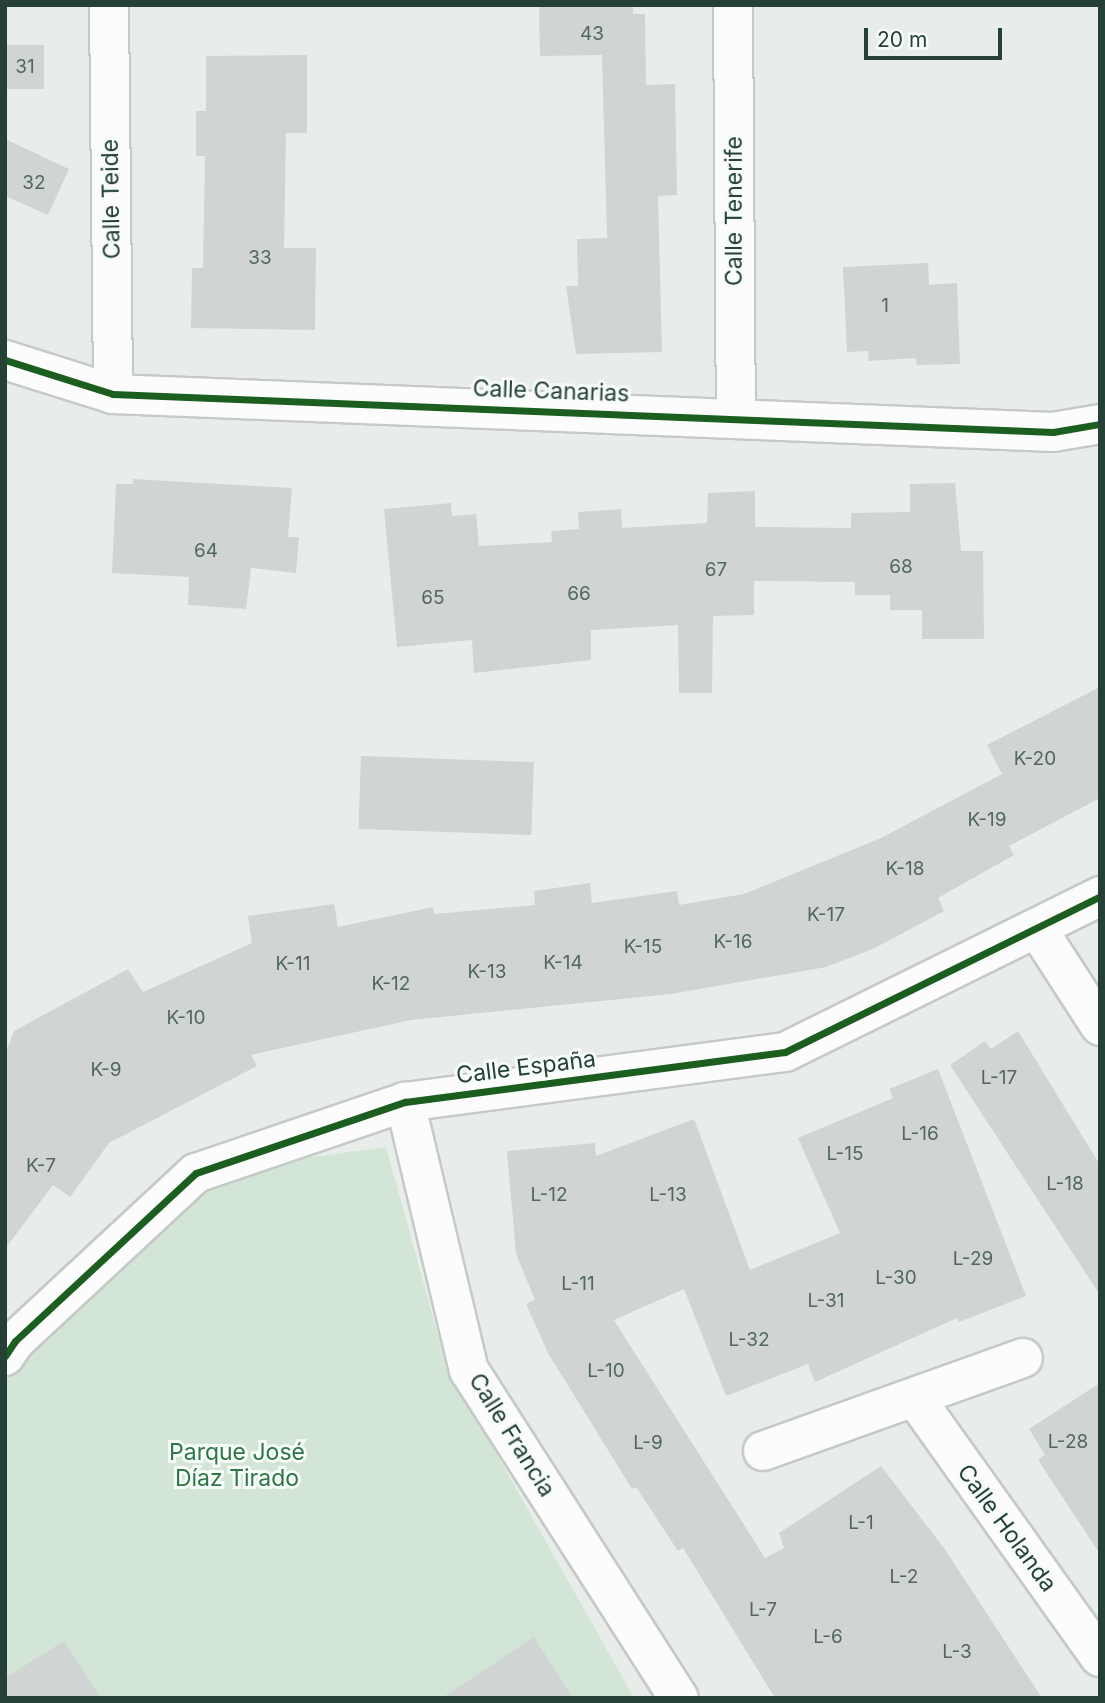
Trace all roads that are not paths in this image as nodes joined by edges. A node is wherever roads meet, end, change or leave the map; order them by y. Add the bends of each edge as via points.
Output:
1 (109, 5) edge
2 (733, 5) edge
3 (5, 360) edge
4 (113, 394) junction
5 (736, 417) junction
6 (1100, 424) edge
7 (1100, 896) edge
8 (1038, 930) junction
9 (1100, 1026) edge
10 (405, 1102) junction
11 (5, 1356) edge
12 (1023, 1358) dead end
13 (915, 1398) junction
14 (763, 1451) dead end
15 (1100, 1657) edge
16 (679, 1698) edge

1 - 4 street, Calle Teide
2 - 5 street, Calle Tenerife
3 - 4 street, Calle Canarias
4 - 5 street, Calle Canarias
5 - 6 street, Calle Canarias via 1053,432
7 - 8 street, Calle España
8 - 9 street
8 - 10 street, Calle España via 785,1052
10 - 11 street, Calle España via 196,1173 15,1341
10 - 16 street, Calle Francia via 470,1370
12 - 13 street
13 - 14 street
13 - 15 street, Calle Holanda

